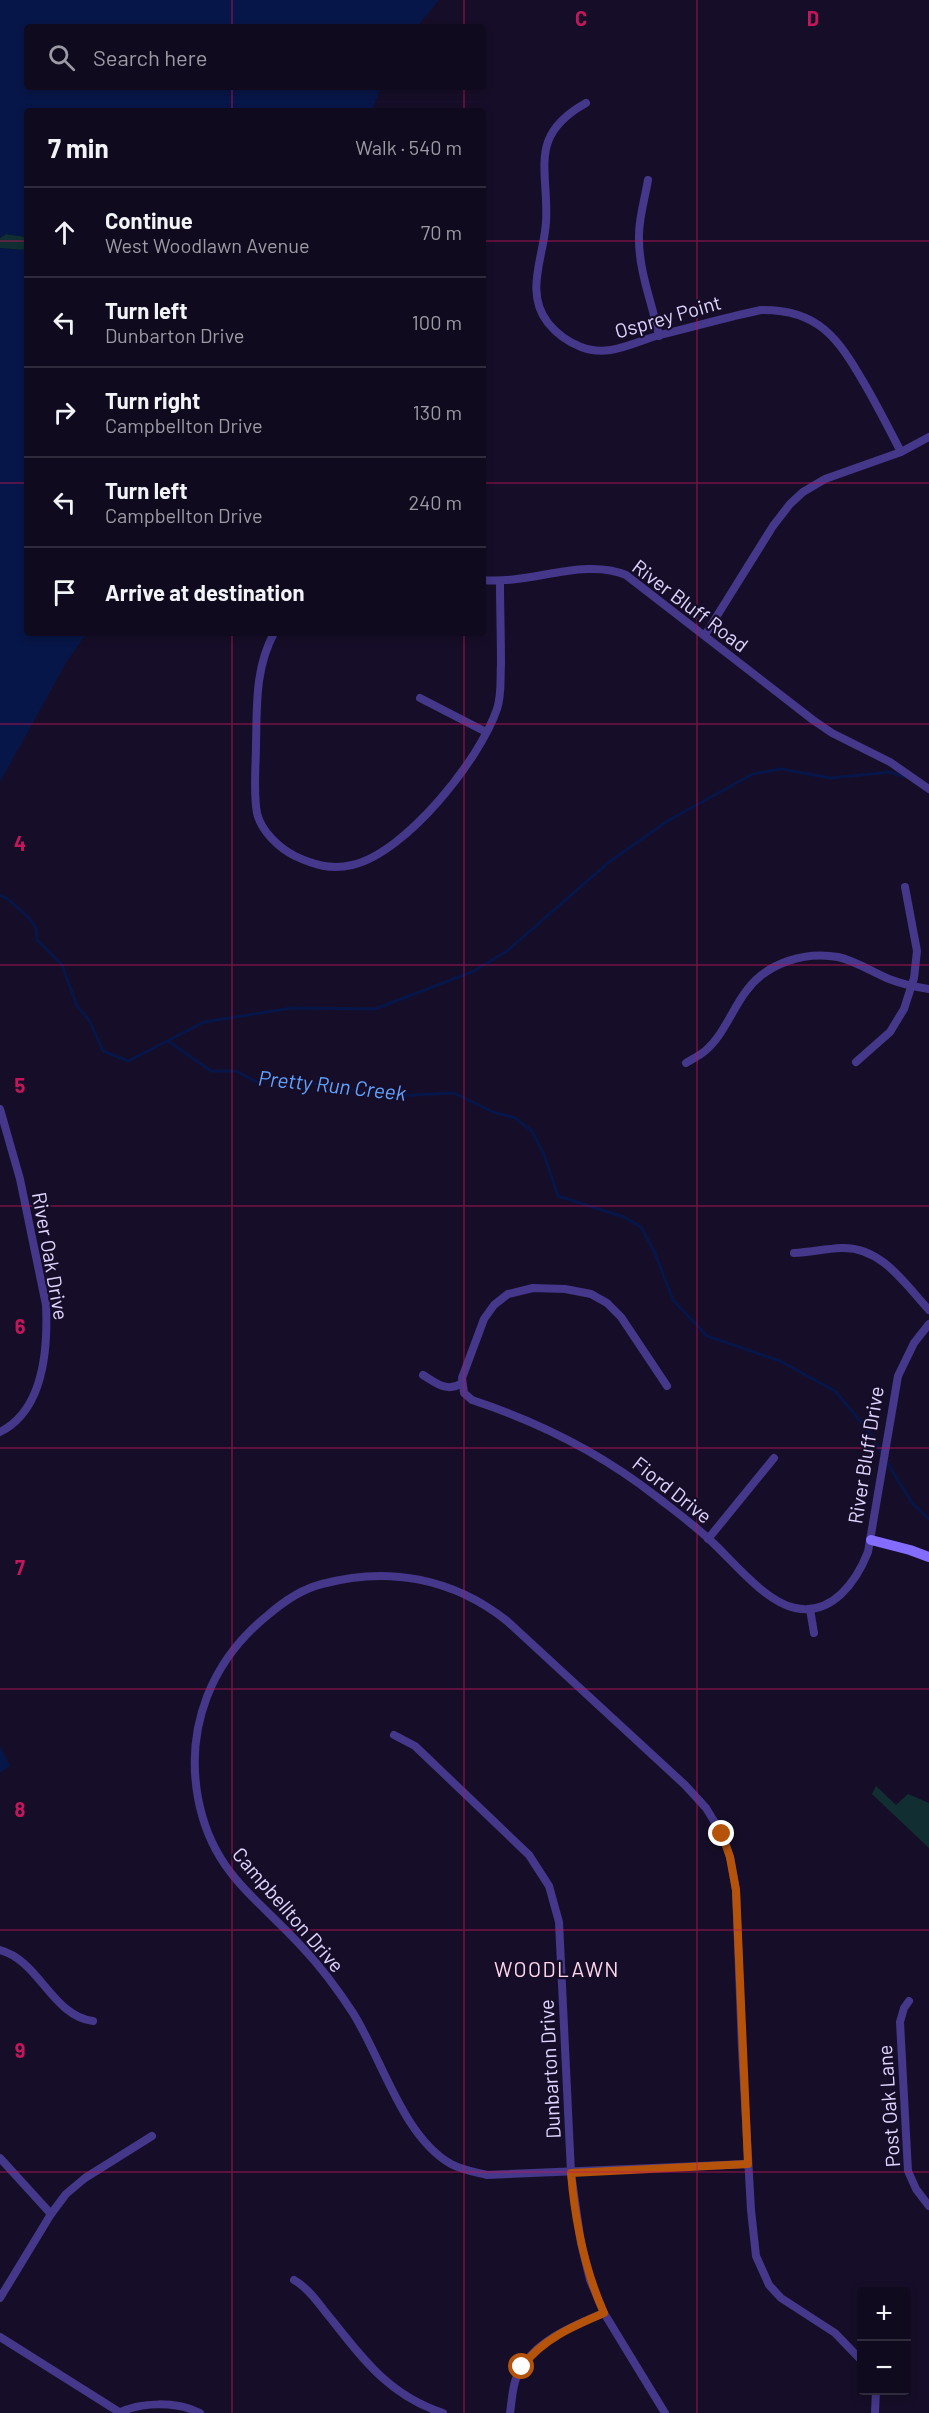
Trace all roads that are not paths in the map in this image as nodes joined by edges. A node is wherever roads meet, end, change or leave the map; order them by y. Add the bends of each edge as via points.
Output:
1 (586, 104) dead end
2 (648, 180) dead end
3 (660, 336) junction
4 (929, 437) edge
5 (901, 452) junction
6 (486, 580) edge
7 (500, 582) junction
8 (705, 635) junction
9 (273, 636) edge
10 (420, 698) dead end
11 (486, 732) junction
12 (929, 789) edge
13 (905, 887) dead end
14 (911, 986) junction
15 (929, 989) edge
16 (856, 1062) dead end
17 (686, 1063) dead end
18 (0, 1109) edge
19 (794, 1253) dead end
20 (929, 1310) edge
21 (929, 1324) edge
22 (423, 1375) dead end
23 (462, 1383) junction
24 (668, 1386) dead end
25 (0, 1432) edge
26 (774, 1458) dead end
27 (708, 1539) junction
28 (871, 1540) junction
29 (929, 1557) edge
30 (810, 1609) junction
31 (814, 1633) dead end
32 (394, 1736) dead end
33 (0, 1950) edge
34 (909, 2001) dead end
35 (93, 2021) dead end
36 (152, 2136) dead end
37 (0, 2158) edge
38 (748, 2164) junction
39 (571, 2173) junction
40 (929, 2206) edge
41 (51, 2214) junction
42 (294, 2280) dead end
43 (0, 2298) edge
44 (604, 2313) junction
45 (0, 2337) edge
46 (857, 2357) edge
47 (876, 2395) edge
48 (118, 2412) edge
49 (200, 2413) edge
50 (443, 2413) edge
51 (510, 2413) edge
52 (666, 2413) edge
53 (875, 2413) edge

1 - 3 street, Osprey Point via 562,119 545,152 546,220 537,302 550,325 564,339 582,348 610,351
2 - 3 street via 639,243
3 - 5 street, Osprey Point via 761,310 778,310 812,321 843,347
4 - 5 street
5 - 8 street via 825,479 790,504
6 - 7 street, River Bluff Road
7 - 8 street, River Bluff Road via 588,569 617,571
7 - 11 street via 501,687
8 - 12 street, River Bluff Road via 794,707
9 - 11 street via 259,679 257,813 272,839 298,858 324,867 345,867 363,862 390,846 422,820 480,746
10 - 11 street
13 - 14 street via 917,951 917,969
14 - 15 street
14 - 16 street via 904,1009 890,1032
14 - 17 street via 838,958 814,956 782,963 756,980 705,1051
18 - 25 street, River Oak Drive via 22,1190 47,1325 44,1356 32,1400 22,1416
19 - 20 street via 842,1248 873,1255 890,1267
21 - 28 street, River Bluff Drive via 909,1350 894,1390
22 - 23 street via 443,1388
23 - 24 street via 488,1311 508,1294 533,1288 591,1294 608,1304
23 - 27 street, Fiord Drive via 472,1400 537,1424 593,1453 656,1496
26 - 27 street
27 - 30 street, Fiord Drive via 766,1593 786,1605
28 - 29 street, River Bluff Drive
28 - 30 street via 863,1563 843,1592 826,1605
30 - 31 street
32 - 39 street, Dunbarton Drive via 415,1746 506,1832 537,1865 549,1886 559,1922
33 - 35 street via 31,1970 74,2015
34 - 40 street, Post Oak Lane via 900,2022 906,2157 911,2181
36 - 41 street via 75,2186
37 - 41 street
38 - 39 street, Campbellton Drive
38 - 39 street, Campbellton Drive via 736,1890 725,1842 706,1808 521,1634 481,1602 424,1580 370,1575 320,1584 277,1608 242,1638 205,1698 198,1722 196,1771 208,1834 239,1885 304,1948 353,2013 411,2123 433,2151 458,2167 487,2175
38 - 46 street, Campbellton Drive via 756,2256 769,2284 792,2307 835,2333
39 - 44 street, Dunbarton Drive via 580,2243
41 - 43 street
42 - 50 street via 311,2294 380,2377 406,2398
44 - 51 street via 577,2324 534,2352 517,2376
44 - 52 street, Dunbarton Drive
45 - 48 street
47 - 53 street
48 - 49 street via 152,2405 185,2407

